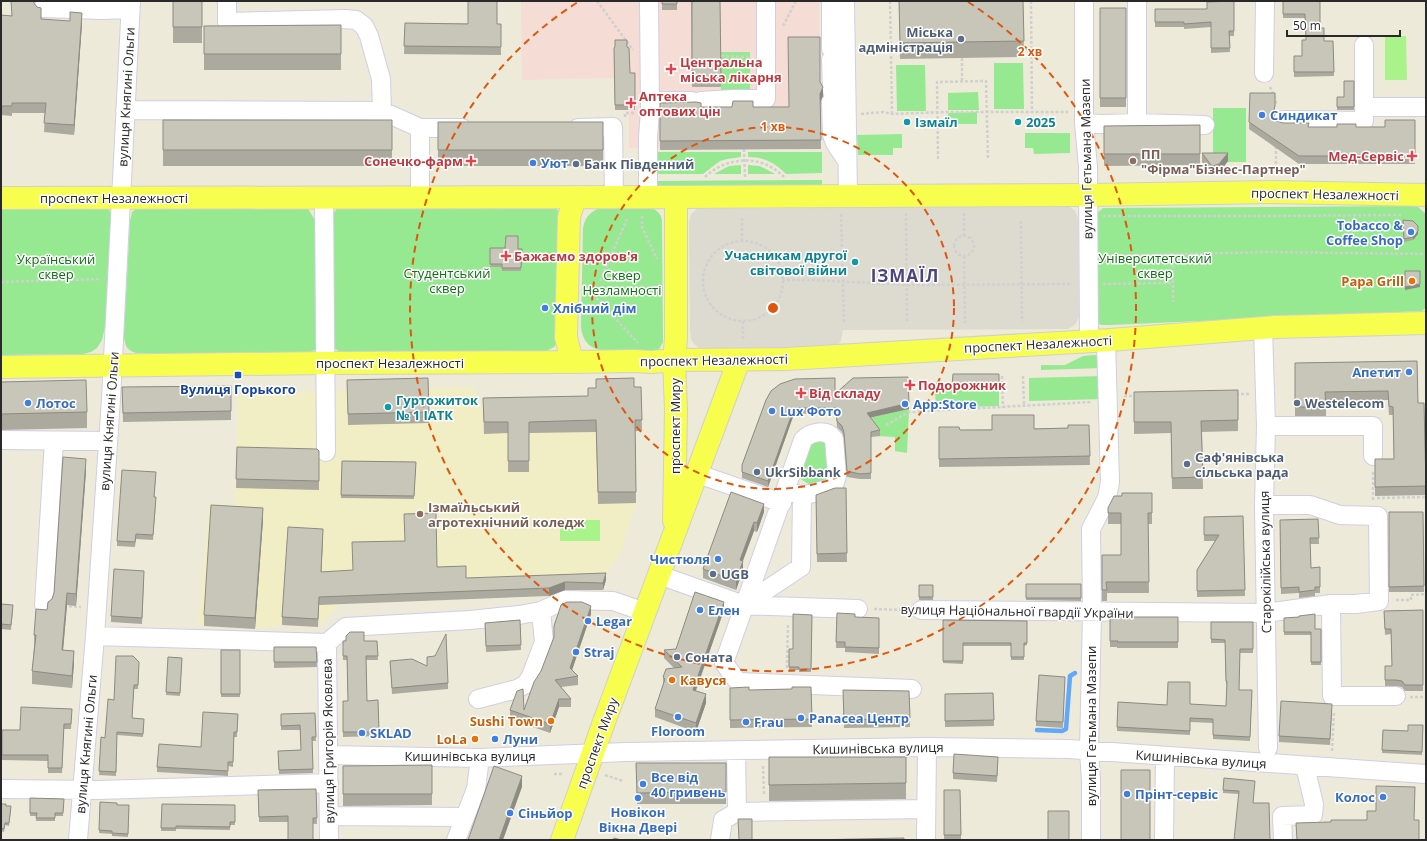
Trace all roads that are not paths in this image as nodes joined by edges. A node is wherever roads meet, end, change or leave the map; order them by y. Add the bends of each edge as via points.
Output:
1 (227, 1) edge
2 (650, 1) edge
3 (766, 1) edge
4 (831, 1) edge
5 (845, 1) edge
6 (1084, 1) edge
7 (1137, 1) edge
8 (1265, 1) edge
9 (131, 5) edge
10 (43, 8) edge
11 (1364, 45) dead end
12 (1264, 73) dead end
13 (650, 107) junction
14 (1364, 107) junction
15 (1426, 107) edge
16 (125, 110) junction
17 (382, 111) junction
18 (1078, 118) junction
19 (1283, 120) dead end
20 (1137, 123) junction
21 (1205, 125) dead end
22 (420, 128) junction
23 (482, 128) edge
24 (559, 128) edge
25 (848, 162) junction
26 (1088, 195) junction
27 (1426, 195) edge
28 (648, 197) junction
29 (676, 197) junction
30 (1, 198) edge
31 (121, 198) junction
32 (324, 198) junction
33 (420, 198) junction
34 (575, 198) junction
35 (614, 198) junction
36 (844, 205) junction
37 (1426, 323) edge
38 (1264, 328) junction
39 (1097, 340) junction
40 (741, 350) junction
41 (674, 360) junction
42 (572, 362) junction
43 (325, 363) junction
44 (113, 365) junction
45 (1, 367) edge
46 (1266, 426) junction
47 (1, 440) edge
48 (54, 440) junction
49 (108, 441) junction
50 (326, 452) dead end
51 (1373, 456) road end
52 (698, 474) junction
53 (790, 496) junction
54 (1264, 504) junction
55 (674, 534) junction
56 (659, 575) junction
57 (1331, 604) junction
58 (44, 605) road end
59 (744, 605) junction
60 (858, 609) road end
61 (921, 610) road end
62 (541, 611) junction
63 (645, 612) junction
64 (1092, 613) junction
65 (1266, 613) junction
66 (95, 636) junction
67 (327, 643) junction
68 (912, 690) dead end
69 (1396, 696) dead end
70 (478, 699) dead end
71 (1268, 744) dead end
72 (927, 747) junction
73 (736, 751) junction
74 (1089, 751) junction
75 (593, 753) junction
76 (328, 755) junction
77 (1165, 756) junction
78 (480, 758) junction
79 (1305, 766) junction
80 (1426, 774) edge
81 (329, 783) junction
82 (1, 789) edge
83 (82, 790) junction
84 (926, 809) junction
85 (737, 812) junction
86 (329, 816) junction
87 (465, 817) junction
88 (78, 840) edge
89 (329, 840) edge
90 (456, 840) edge
91 (562, 840) edge
92 (720, 840) edge
93 (926, 840) edge
94 (1091, 840) edge
95 (1164, 840) edge
96 (1283, 840) edge

1 - 17 street via 227,22 356,20 364,26 369,36 381,79
2 - 13 street
3 - 13 street via 766,99 697,100
4 - 25 street via 832,135
5 - 25 street
6 - 18 street, вулиця Гетьмана Мазепи
7 - 20 street
8 - 12 street
9 - 10 street via 102,10
9 - 16 street, вулиця Княгині Ольги
11 - 14 street
13 - 28 street
14 - 15 street
14 - 19 street via 1364,121
16 - 17 street
16 - 31 street, вулиця Княгині Ольги
17 - 22 street
18 - 20 street via 1102,124
18 - 26 street, вулиця Гетьмана Мазепи via 1088,167
20 - 21 street
22 - 23 street
22 - 33 street
24 - 35 street via 613,127
25 - 36 street
26 - 27 main road, проспект Незалежності via 1272,192
26 - 36 main road, проспект Незалежності
26 - 39 street, вулиця Гетьмана Мазепи
28 - 29 main road, проспект Незалежності
28 - 35 main road, проспект Незалежності
29 - 36 main road, проспект Незалежності
29 - 41 main road, проспект Миру
30 - 31 main road, проспект Незалежності
31 - 32 main road, проспект Незалежності
31 - 44 street, вулиця Княгині Ольги
32 - 33 main road, проспект Незалежності
32 - 43 street
33 - 34 main road, проспект Незалежності
34 - 35 main road, проспект Незалежності
34 - 42 main road via 569,217 566,337
37 - 38 main road, проспект Незалежності
38 - 39 main road, проспект Незалежності
38 - 46 street, Старокілійська вулиця
39 - 40 main road, проспект Незалежності via 833,356
39 - 64 street, вулиця Гетьмана Мазепи via 1110,482 1107,498 1092,529
40 - 41 main road, проспект Незалежності
40 - 52 main road, проспект Миру
41 - 42 main road, проспект Незалежності
41 - 55 main road, проспект Миру
42 - 43 main road, проспект Незалежності
43 - 44 main road, проспект Незалежності
43 - 50 street
44 - 45 main road, проспект Незалежності
44 - 49 street, вулиця Княгині Ольги
46 - 51 street via 1373,426
46 - 54 street, Старокілійська вулиця
47 - 48 street
48 - 49 street
48 - 58 street
49 - 66 street, вулиця Княгині Ольги
52 - 53 street
52 - 55 main road, проспект Миру
53 - 59 street
53 - 59 street via 801,567
54 - 57 street, вулиця Національної гвардії України via 1310,505 1340,515 1378,516 1379,600 1356,604
54 - 65 street, Старокілійська вулиця
55 - 56 main road, проспект Миру
56 - 59 street
56 - 63 main road, проспект Миру
57 - 65 street, вулиця Національної гвардії України
57 - 69 street via 1332,696
59 - 60 street
59 - 68 street via 724,663 738,682
61 - 64 street, вулиця Національної гвардії України
62 - 63 street via 565,600 613,601
62 - 67 street via 470,620 346,627
62 - 70 street via 544,642 526,684 517,689
63 - 75 main road, проспект Миру
64 - 65 street, вулиця Національної гвардії України
64 - 74 street, вулиця Гетьмана Мазепи
65 - 71 street, Старокілійська вулиця
66 - 67 street
66 - 83 street, вулиця Княгині Ольги
67 - 76 street, вулиця Григорія Яковлєва
72 - 73 street, Кишинівська вулиця
72 - 74 street, Кишинівська вулиця via 1019,747
72 - 84 street
73 - 75 street, Кишинівська вулиця
73 - 85 street
74 - 77 street, Кишинівська вулиця
74 - 94 street, вулиця Гетьмана Мазепи
75 - 78 street, Кишинівська вулиця
75 - 91 main road, проспект Миру
76 - 78 street, Кишинівська вулиця
76 - 81 street, вулиця Григорія Яковлєва
77 - 79 street, Кишинівська вулиця
77 - 95 street
78 - 87 street via 476,789
79 - 80 street, Кишинівська вулиця
79 - 96 street via 1314,804 1313,814 1282,816
81 - 83 street
81 - 86 street, вулиця Григорія Яковлєва
82 - 83 street
83 - 88 street, вулиця Княгині Ольги
84 - 85 street
84 - 93 street
85 - 92 street via 723,820
86 - 87 street
86 - 89 street, вулиця Григорія Яковлєва
87 - 90 street

